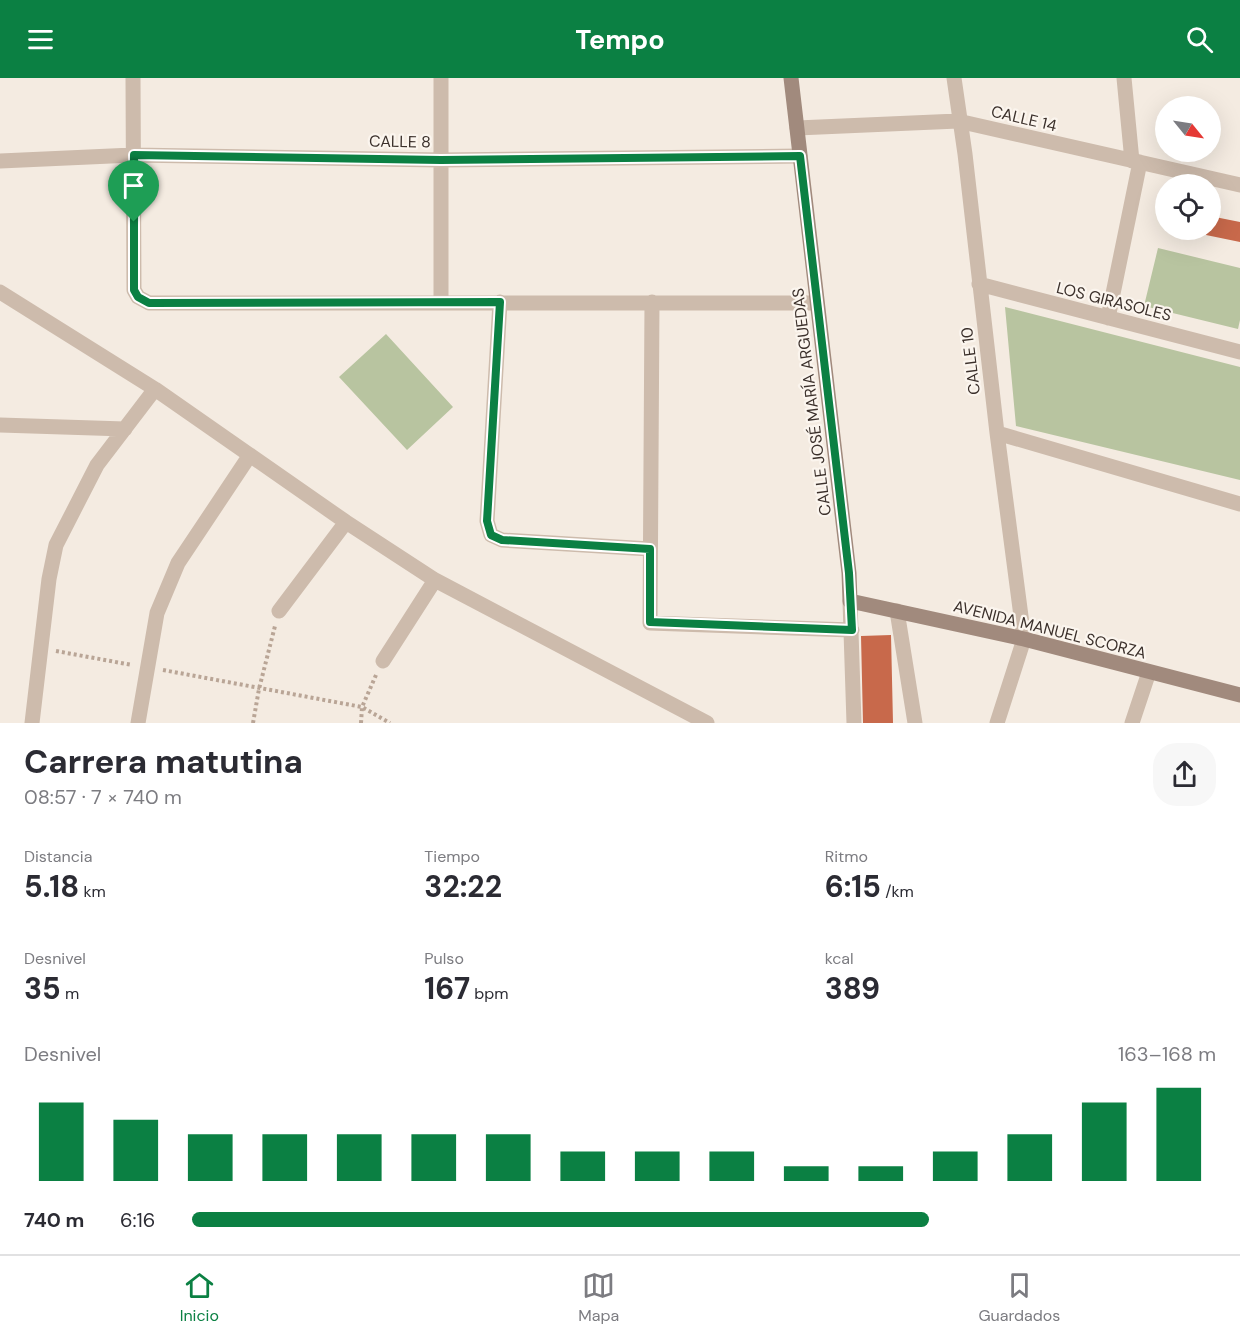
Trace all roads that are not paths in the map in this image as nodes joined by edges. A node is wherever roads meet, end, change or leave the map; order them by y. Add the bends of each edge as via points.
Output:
1 (133, 78) edge
2 (441, 78) edge
3 (791, 78) edge
4 (954, 78) edge
5 (1124, 78) edge
6 (958, 121) junction
7 (797, 128) junction
8 (134, 155) junction
9 (800, 156) junction
10 (441, 160) junction
11 (0, 161) edge
12 (1136, 162) junction
13 (1240, 184) edge
14 (979, 284) junction
15 (0, 292) edge
16 (441, 302) junction
17 (500, 302) junction
18 (652, 303) junction
19 (817, 303) junction
20 (1108, 318) junction
21 (1240, 352) edge
22 (155, 389) junction
23 (0, 425) edge
24 (125, 429) junction
25 (997, 433) junction
26 (250, 455) junction
27 (1240, 504) edge
28 (346, 522) junction
29 (650, 549) junction
30 (435, 580) junction
31 (850, 601) junction
32 (279, 611) road end
33 (897, 611) junction
34 (852, 630) junction
35 (1024, 639) junction
36 (383, 661) road end
37 (1149, 672) junction
38 (1240, 695) edge
39 (32, 723) edge
40 (138, 723) edge
41 (706, 723) edge
42 (854, 723) edge
43 (915, 723) edge
44 (997, 723) edge
45 (1132, 723) edge

1 - 8 street
2 - 10 street
3 - 7 street, CALLE JOSÉ MARÍA ARGUEDAS
4 - 6 street, CALLE 10
5 - 12 street
6 - 7 street, CALLE 14
6 - 12 street, CALLE 14
6 - 14 street, CALLE 10
7 - 9 street, CALLE JOSÉ MARÍA ARGUEDAS
8 - 10 street, CALLE 8
8 - 11 street, CALLE 8
8 - 16 street via 134,290 149,303
9 - 10 street, CALLE 8
9 - 19 street, CALLE JOSÉ MARÍA ARGUEDAS
10 - 16 street
12 - 13 street, CALLE 14
12 - 20 street
14 - 20 street, LOS GIRASOLES
14 - 25 street, CALLE 10
15 - 22 street
16 - 17 street
17 - 18 street
17 - 29 street via 487,521 491,535 502,540
18 - 19 street
18 - 29 street
19 - 31 street, CALLE JOSÉ MARÍA ARGUEDAS
20 - 21 street, LOS GIRASOLES
22 - 24 street
22 - 26 street
23 - 24 street
24 - 39 street via 97,465 56,545
25 - 27 street
25 - 35 street, CALLE 10
26 - 28 street
26 - 40 street via 178,564 157,613
28 - 30 street
28 - 32 street
29 - 34 street via 650,622
30 - 36 street
30 - 41 street
31 - 33 street, AVENIDA MANUEL SCORZA
31 - 34 street, CALLE JOSÉ MARÍA ARGUEDAS
33 - 35 street, AVENIDA MANUEL SCORZA
33 - 43 street
34 - 42 street, CALLE JOSÉ MARÍA ARGUEDAS
35 - 37 street, AVENIDA MANUEL SCORZA
35 - 44 street
37 - 38 street, AVENIDA MANUEL SCORZA
37 - 45 street

